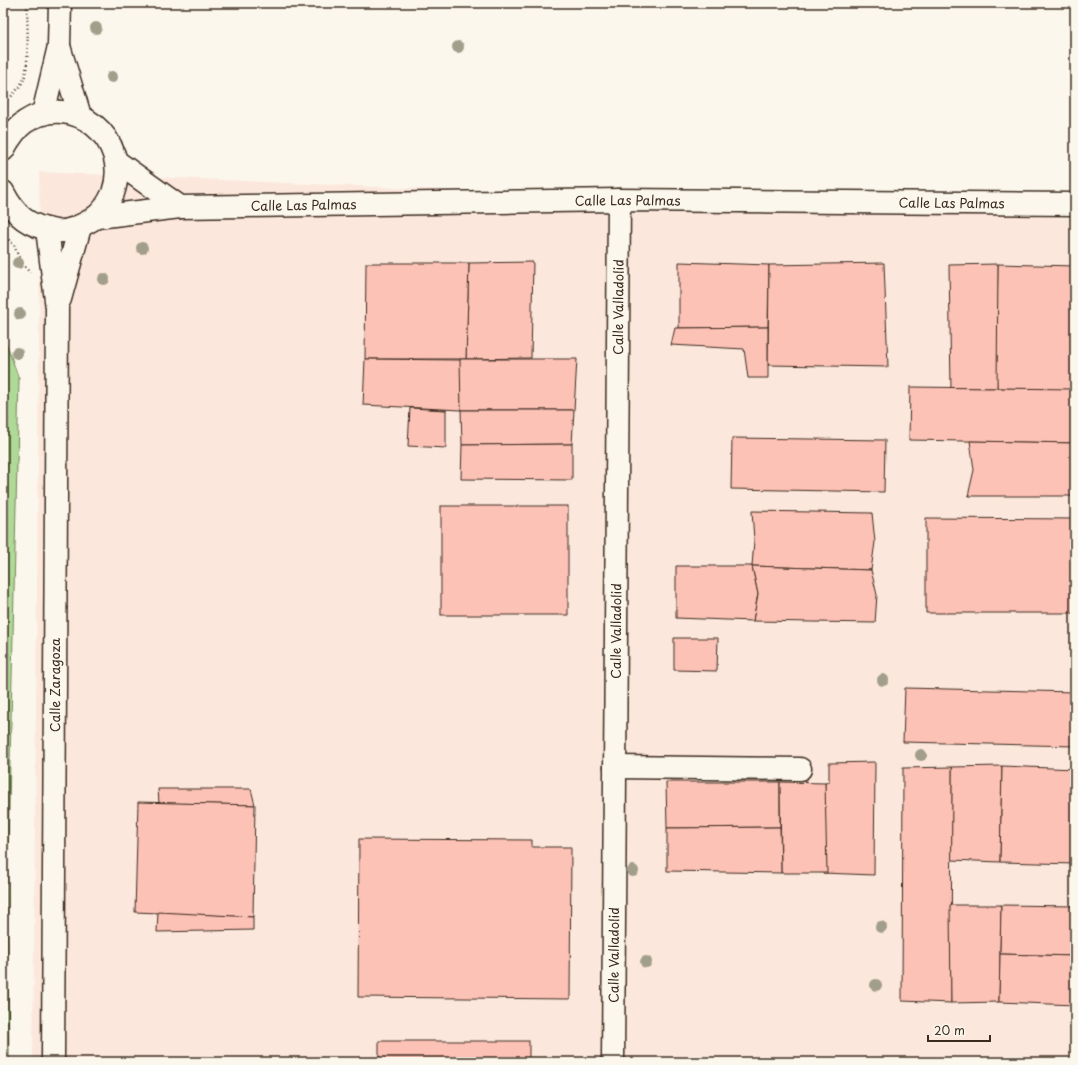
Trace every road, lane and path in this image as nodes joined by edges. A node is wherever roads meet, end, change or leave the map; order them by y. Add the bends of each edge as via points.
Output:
1 (27, 3) edge
2 (60, 3) edge
3 (60, 46) junction
4 (3, 105) edge
5 (43, 114) junction
6 (80, 116) junction
7 (3, 150) edge
8 (117, 162) junction
9 (3, 192) edge
10 (619, 200) junction
11 (1075, 204) edge
12 (180, 207) junction
13 (88, 222) junction
14 (47, 229) junction
15 (58, 308) junction
16 (615, 767) junction
17 (800, 769) dead end
18 (53, 1062) edge
19 (613, 1062) edge

1 - 4 path via 26,66 23,80 12,97
2 - 3 street
3 - 5 street
3 - 6 street
5 - 6 street, Calle Zaragoza via 61,112
5 - 7 street, Calle Zaragoza via 25,122 12,135
6 - 8 street, Calle Zaragoza via 97,127 110,142
8 - 12 street
8 - 13 street, Calle Zaragoza via 117,182 110,201
9 - 14 street via 10,206 23,219
10 - 11 street, Calle Las Palmas
10 - 12 street, Calle Las Palmas
10 - 16 street, Calle Valladolid
12 - 13 street, Calle Las Palmas
13 - 14 street via 60,231
13 - 15 street, Calle Zaragoza
14 - 15 street, Calle Zaragoza
15 - 18 street, Calle Zaragoza
16 - 17 street
16 - 19 street, Calle Valladolid

